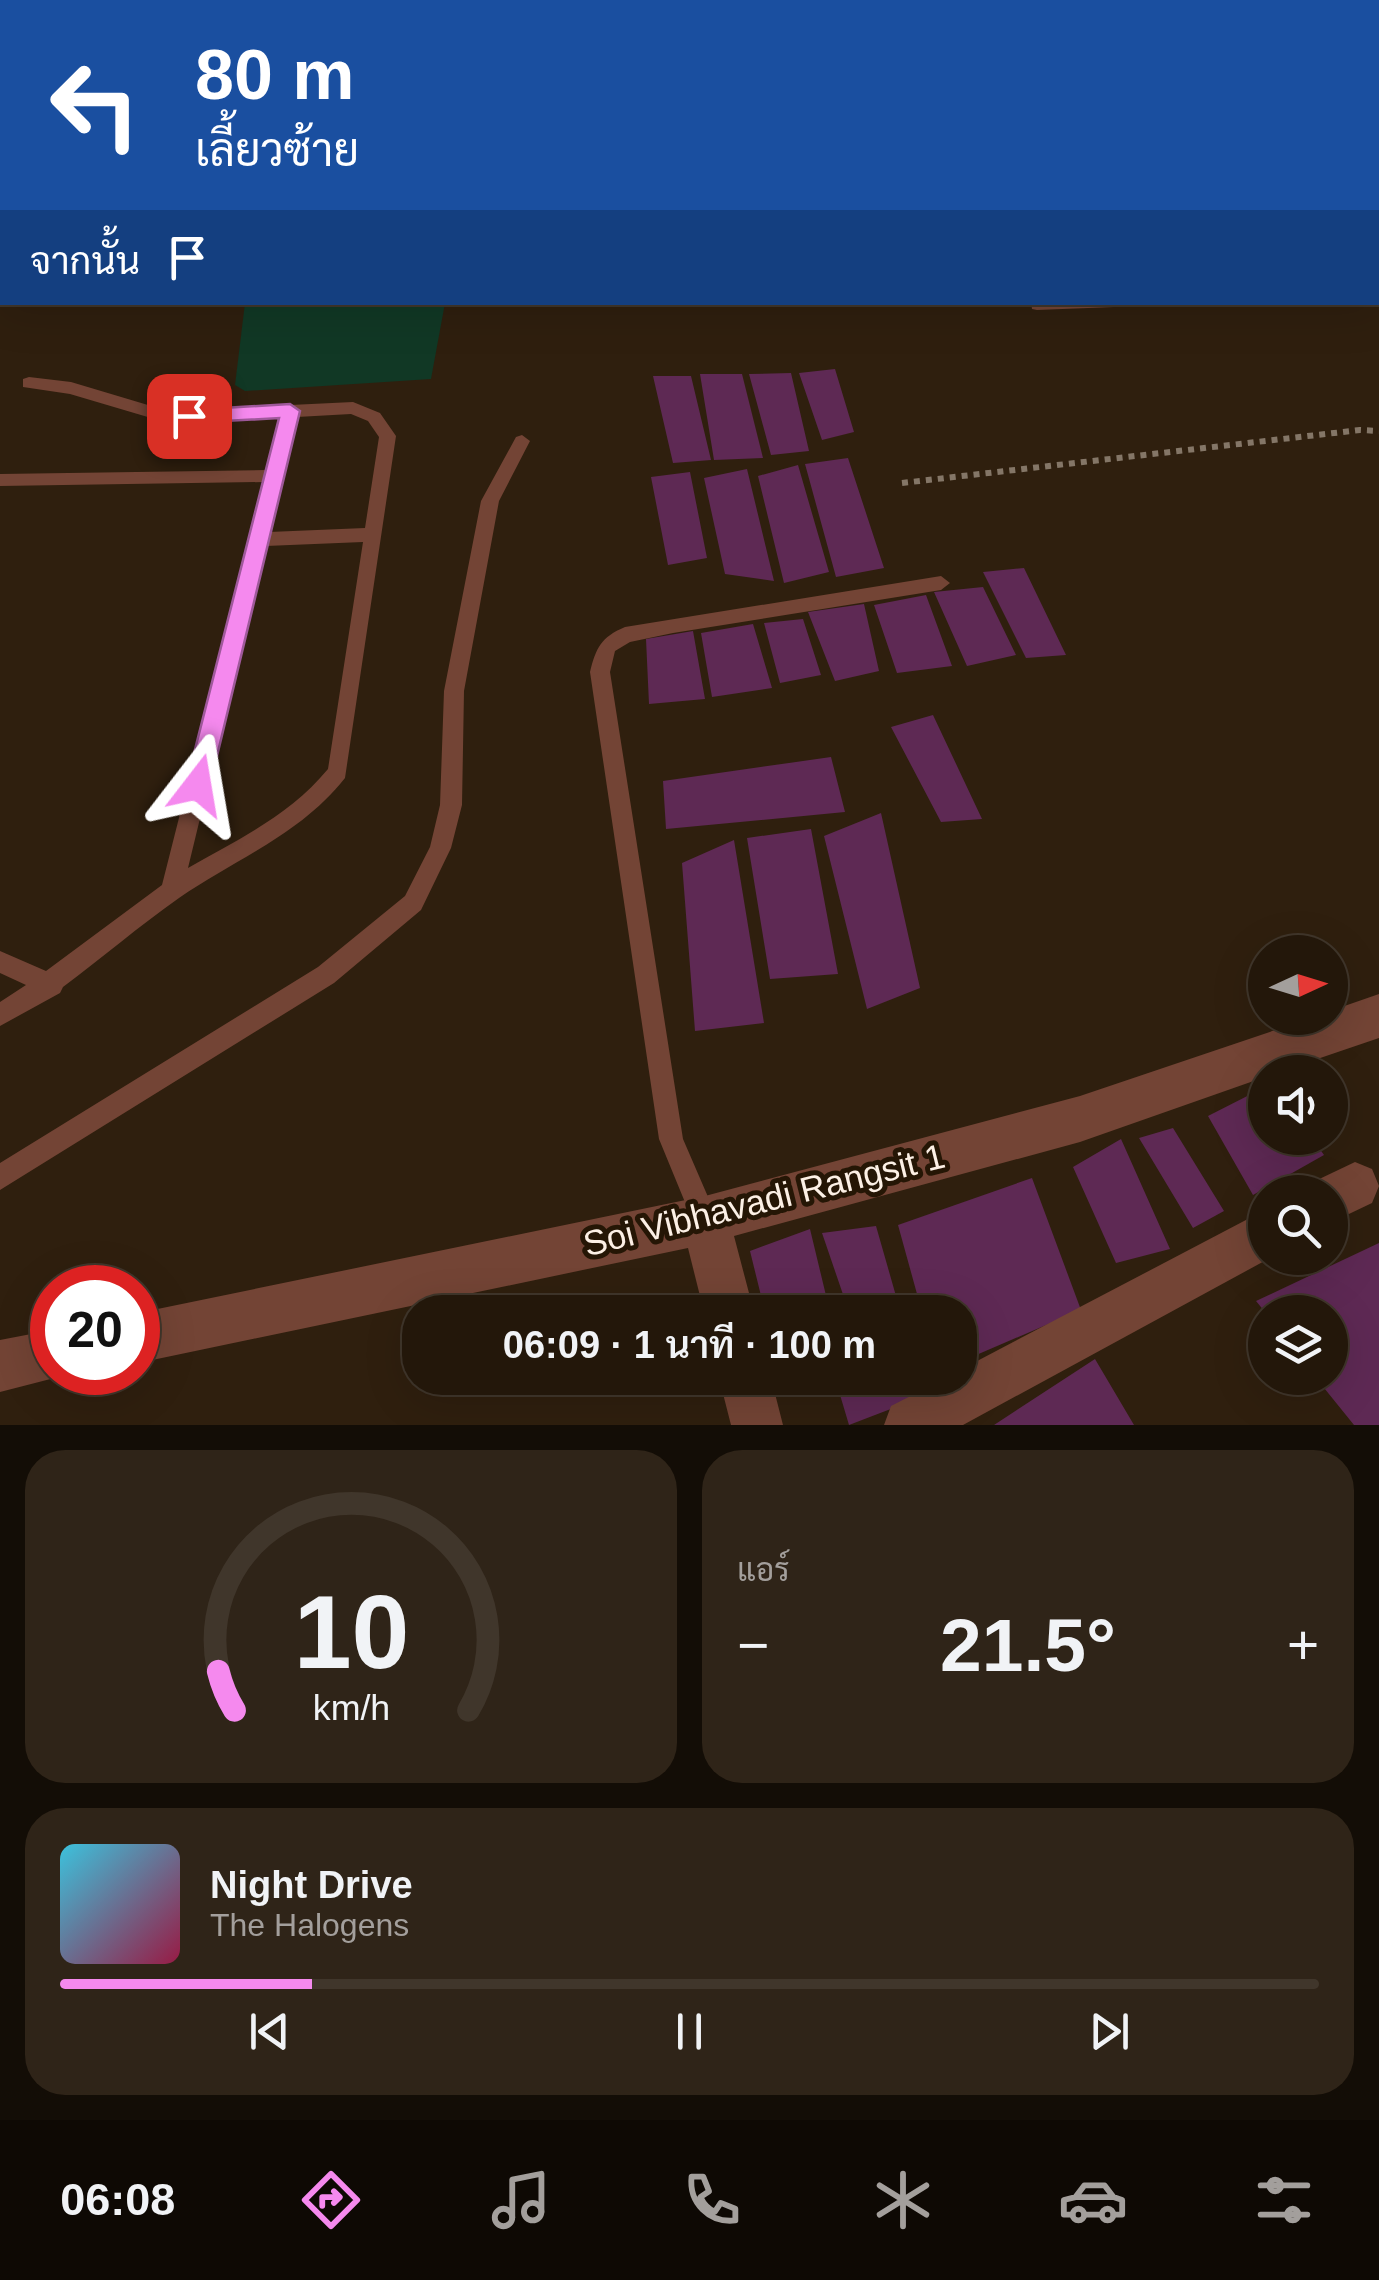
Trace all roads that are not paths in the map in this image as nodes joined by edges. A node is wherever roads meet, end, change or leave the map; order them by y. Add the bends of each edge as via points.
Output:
1 (29, 383) dead end
2 (290, 411) junction
3 (522, 441) dead end
4 (274, 476) junction
5 (0, 480) edge
6 (371, 535) junction
7 (259, 539) junction
8 (941, 583) dead end
9 (172, 890) junction
10 (0, 962) edge
11 (52, 984) junction
12 (0, 1015) edge
13 (1379, 1016) edge
14 (0, 1177) edge
15 (706, 1220) junction
16 (1248, 1243) edge
17 (725, 1295) edge
18 (160, 1333) edge
19 (30, 1360) edge
20 (0, 1366) edge
21 (749, 1395) edge
22 (757, 1425) edge
23 (910, 1425) edge

1 - 2 lane via 71,388 168,417
2 - 4 lane
2 - 6 lane via 353,408 374,418 388,436
3 - 14 lane via 490,501 454,691 451,806 440,848 413,903 326,975
4 - 5 lane
4 - 7 lane
6 - 7 lane
6 - 9 lane via 338,772 321,797 282,828
7 - 9 lane
8 - 15 lane via 673,625 606,646 600,672 671,1139
9 - 11 lane
10 - 11 lane
11 - 12 lane
13 - 15 street, Soi Vibhavadi Rangsit 1 via 1080,1118
15 - 17 street
15 - 18 street, Soi Vibhavadi Rangsit 1
16 - 23 street
19 - 20 street
21 - 22 street

